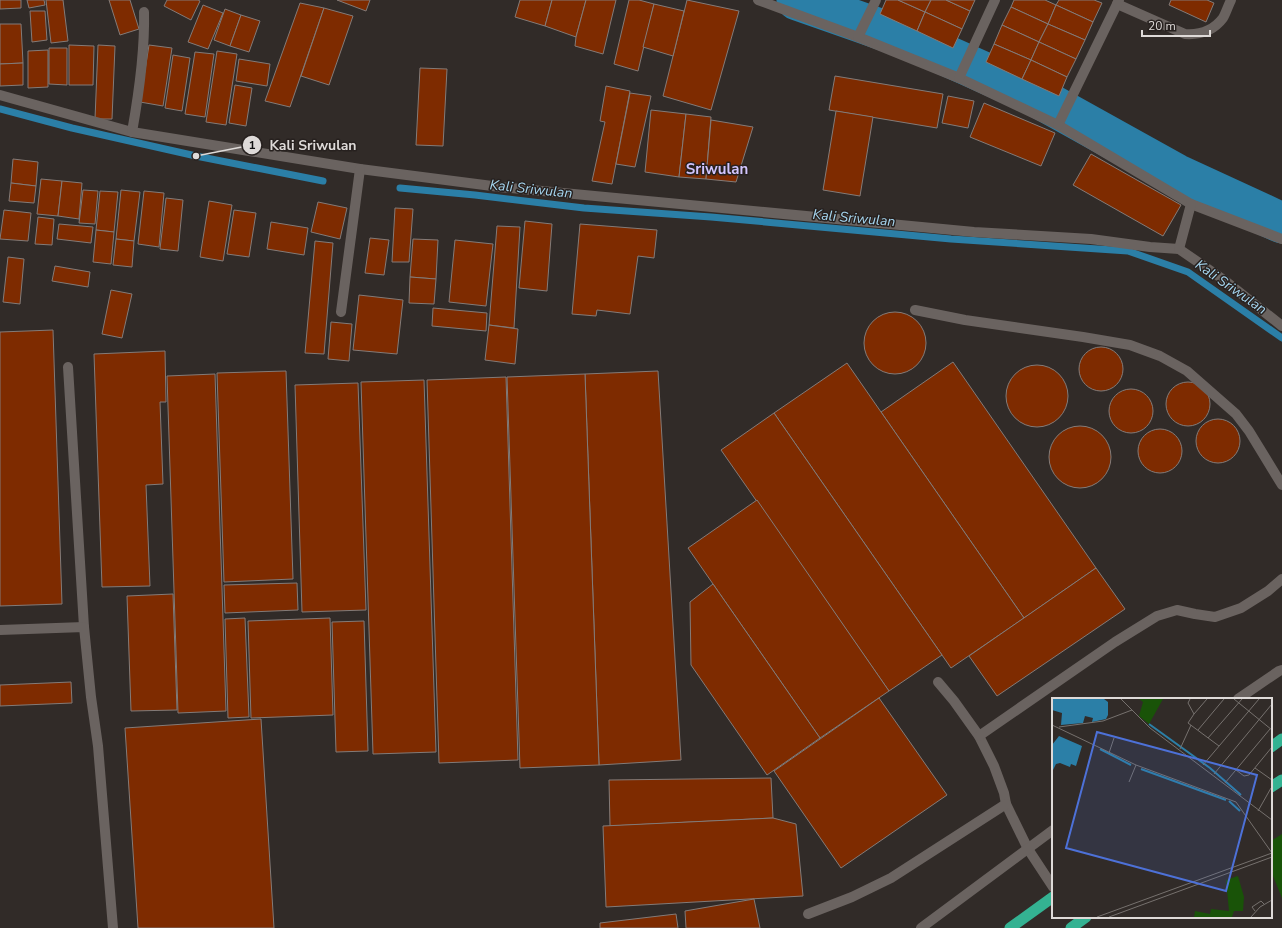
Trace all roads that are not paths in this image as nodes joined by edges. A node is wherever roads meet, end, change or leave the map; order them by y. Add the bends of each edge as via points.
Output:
1 (758, 0) edge
2 (876, 0) edge
3 (995, 0) edge
4 (1231, 0) edge
5 (1118, 2) edge
6 (144, 12) dead end
7 (860, 33) junction
8 (960, 74) junction
9 (0, 95) edge
10 (1060, 121) junction
11 (132, 132) junction
12 (360, 169) junction
13 (1191, 204) junction
14 (1282, 239) edge
15 (1179, 249) junction
16 (915, 310) dead end
17 (341, 312) dead end
18 (1282, 326) edge
19 (68, 367) dead end
20 (1282, 485) edge
21 (1282, 579) edge
22 (84, 627) junction
23 (0, 630) edge
24 (1282, 670) edge
25 (938, 682) dead end
26 (1239, 698) edge
27 (979, 736) junction
28 (1282, 739) edge
29 (1272, 746) edge
30 (1282, 780) edge
31 (1272, 786) edge
32 (1006, 804) junction
33 (1052, 831) edge
34 (1028, 849) junction
35 (1052, 885) edge
36 (1052, 898) edge
37 (808, 914) dead end
38 (1085, 918) edge
39 (113, 928) edge
40 (921, 928) edge
41 (1010, 928) edge
42 (1071, 928) edge

1 - 7 street
2 - 7 street
3 - 8 street
4 - 5 street via 1223,18 1211,30 1193,34 1185,34
5 - 10 street
6 - 11 street via 140,83
7 - 8 street
8 - 10 street
9 - 11 street
10 - 13 street
11 - 12 street
12 - 15 street via 500,187
12 - 17 street
13 - 14 street
13 - 15 street
15 - 18 street via 1224,280
16 - 20 street via 1130,345 1160,356 1187,371 1236,414 1252,435
19 - 22 street
21 - 27 street via 1241,608 1215,617 1177,610 1157,616
22 - 23 street
22 - 39 street via 98,746
24 - 26 street
25 - 27 street
27 - 32 street via 994,766
28 - 29 highway
30 - 31 highway
32 - 34 street
32 - 37 street via 891,878
33 - 34 street
34 - 35 street
34 - 40 street
36 - 41 highway
38 - 42 highway

